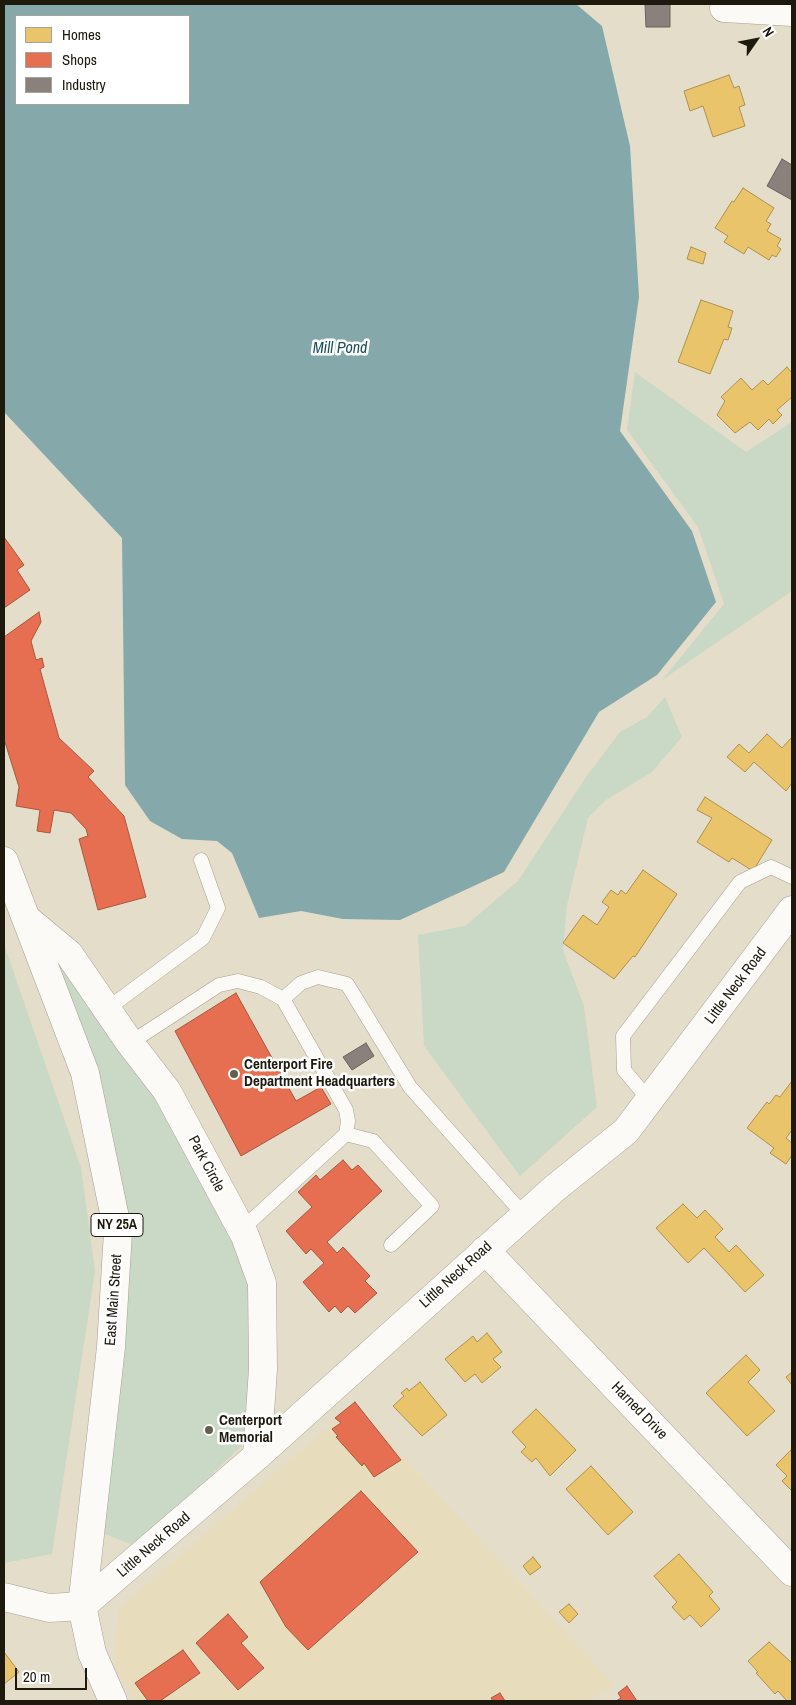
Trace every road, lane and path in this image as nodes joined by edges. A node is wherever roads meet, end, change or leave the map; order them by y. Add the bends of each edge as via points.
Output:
1 (724, 8) dead end
2 (792, 12) edge
3 (201, 860) dead end
4 (4, 861) edge
5 (792, 877) edge
6 (792, 910) edge
7 (28, 920) junction
8 (283, 999) junction
9 (107, 1009) junction
10 (130, 1043) junction
11 (649, 1100) junction
12 (346, 1134) junction
13 (524, 1215) junction
14 (241, 1230) junction
15 (391, 1245) dead end
16 (485, 1250) junction
17 (257, 1456) junction
18 (792, 1572) edge
19 (4, 1596) edge
20 (82, 1606) junction
21 (113, 1701) edge

1 - 2 street
3 - 9 lane via 218,908 203,938
4 - 7 street, East Main Street / NY 25A
5 - 11 lane via 771,867 740,882 622,1036 624,1070
6 - 11 street, Little Neck Road
7 - 9 street, Park Circle via 69,954
7 - 20 street, East Main Street / NY 25A via 85,1073 118,1232 111,1347
8 - 10 lane via 261,986 238,982 218,985
8 - 12 lane via 346,1110
8 - 13 lane via 301,983 318,976 347,984 410,1087
9 - 10 street, Park Circle
10 - 14 street, Park Circle via 167,1091
11 - 13 street, Little Neck Road via 626,1131
12 - 14 lane
12 - 15 lane via 373,1142 432,1206
13 - 16 street, Little Neck Road
14 - 17 street, Park Circle via 262,1283 263,1369
16 - 17 street, Little Neck Road
16 - 18 street, Harned Drive
17 - 20 street, Little Neck Road
19 - 20 street via 49,1608
20 - 21 street, NY 25A via 92,1653

